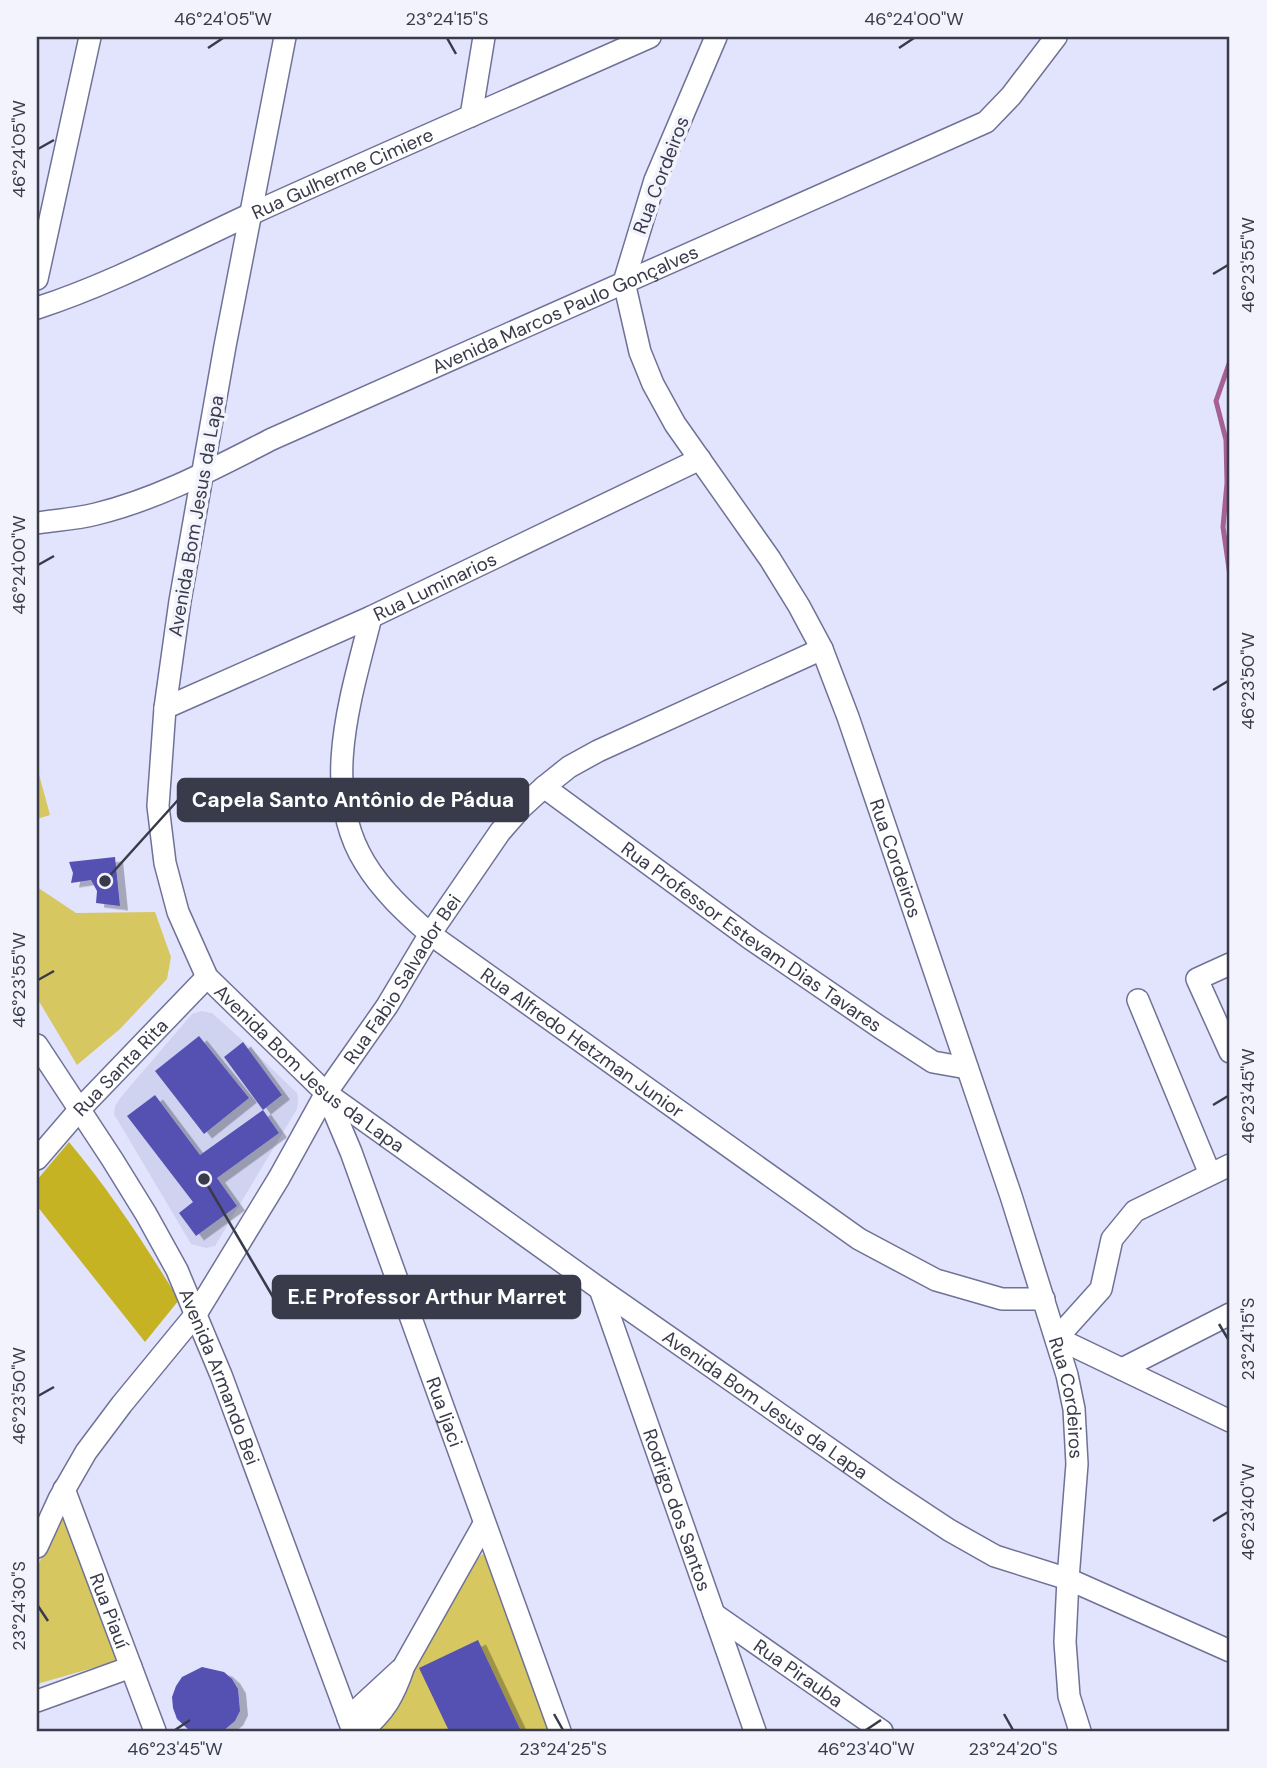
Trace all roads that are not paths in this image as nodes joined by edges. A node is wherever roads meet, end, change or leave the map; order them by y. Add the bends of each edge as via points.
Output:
1 (90, 37) edge
2 (285, 37) edge
3 (484, 37) edge
4 (650, 37) edge
5 (716, 37) edge
6 (1056, 37) edge
7 (471, 116) junction
8 (249, 215) junction
9 (37, 279) edge
10 (624, 282) junction
11 (37, 308) edge
12 (700, 459) junction
13 (204, 474) junction
14 (37, 523) edge
15 (371, 617) junction
16 (822, 649) junction
17 (165, 708) junction
18 (544, 787) junction
19 (430, 934) junction
20 (1230, 964) edge
21 (207, 977) junction
22 (1138, 1000) dead end
23 (37, 1045) edge
24 (1230, 1052) edge
25 (967, 1068) junction
26 (326, 1093) junction
27 (80, 1109) junction
28 (37, 1159) edge
29 (1230, 1165) edge
30 (1210, 1174) junction
31 (600, 1289) junction
32 (1044, 1299) junction
33 (196, 1314) junction
34 (1230, 1314) edge
35 (1057, 1338) junction
36 (1122, 1369) junction
37 (1230, 1421) edge
38 (64, 1489) junction
39 (484, 1524) junction
40 (37, 1547) edge
41 (1068, 1579) junction
42 (714, 1615) junction
43 (1230, 1651) edge
44 (131, 1667) junction
45 (37, 1701) edge
46 (354, 1727) edge
47 (155, 1731) edge
48 (560, 1731) edge
49 (755, 1731) edge
50 (882, 1731) edge
51 (1080, 1731) edge

1 - 9 street
2 - 8 street, Avenida Bom Jesus da Lapa
3 - 7 street
4 - 7 street, Rua Gulherme Cimiere
5 - 10 street, Rua Cordeiros via 655,180
6 - 10 street, Avenida Marcos Paulo Gonçalves via 986,122
7 - 8 street, Rua Gulherme Cimiere
8 - 11 street, Rua Gulherme Cimiere via 121,275
8 - 13 street, Avenida Bom Jesus da Lapa
10 - 12 street, Rua Cordeiros via 639,352 653,384
10 - 13 street, Avenida Marcos Paulo Gonçalves via 285,433
12 - 15 street, Rua Luminarios
12 - 16 street, Rua Cordeiros via 770,559
13 - 14 street, Avenida Marcos Paulo Gonçalves via 124,506
13 - 17 street, Avenida Bom Jesus da Lapa
15 - 17 street, Rua Luminarios
15 - 19 street, Rua Alfredo Hetzman Junior via 346,726 342,762 345,812 364,863 392,901
16 - 18 street, Rua Fabio Salvador Bei via 598,751
16 - 25 street, Rua Cordeiros
17 - 21 street, Avenida Bom Jesus da Lapa via 158,806 165,863 178,912
18 - 19 street, Rua Fabio Salvador Bei via 500,832
18 - 25 street, Rua Professor Estevam Dias Tavares via 881,1028 933,1062
19 - 26 street, Rua Fabio Salvador Bei
19 - 32 street, Rua Alfredo Hetzman Junior via 859,1239 936,1280 1002,1299
20 - 24 street via 1197,979
21 - 26 street, Avenida Bom Jesus da Lapa
21 - 27 street, Rua Santa Rita
22 - 30 street
23 - 27 street, Avenida Armando Bei
25 - 32 street, Rua Cordeiros
26 - 31 street, Avenida Bom Jesus da Lapa
26 - 33 street, Rua Fabio Salvador Bei
26 - 39 street, Rua Ijaci
27 - 28 street, Rua Santa Rita
27 - 33 street, Avenida Armando Bei via 146,1214
29 - 30 street
30 - 35 street via 1135,1211 1112,1239 1101,1289
31 - 41 street, Avenida Bom Jesus da Lapa via 949,1530 995,1556
31 - 42 street, Rodrigo dos Santos
32 - 35 street, Rua Cordeiros
33 - 38 street, Rua Fabio Salvador Bei via 122,1404
33 - 46 street, Avenida Armando Bei
34 - 36 street
35 - 36 street
35 - 41 street, Rua Cordeiros via 1074,1409 1077,1464
36 - 37 street
38 - 40 street, Rua Fabio Salvador Bei
38 - 44 street, Rua Piauí
39 - 46 street via 404,1666
39 - 48 street, Rua Ijaci
41 - 43 street, Avenida Bom Jesus da Lapa
41 - 51 street, Rua Cordeiros via 1065,1642 1069,1696
42 - 49 street, Rodrigo dos Santos
42 - 50 street, Rua Pirauba
44 - 45 street
44 - 47 street, Rua Piauí

